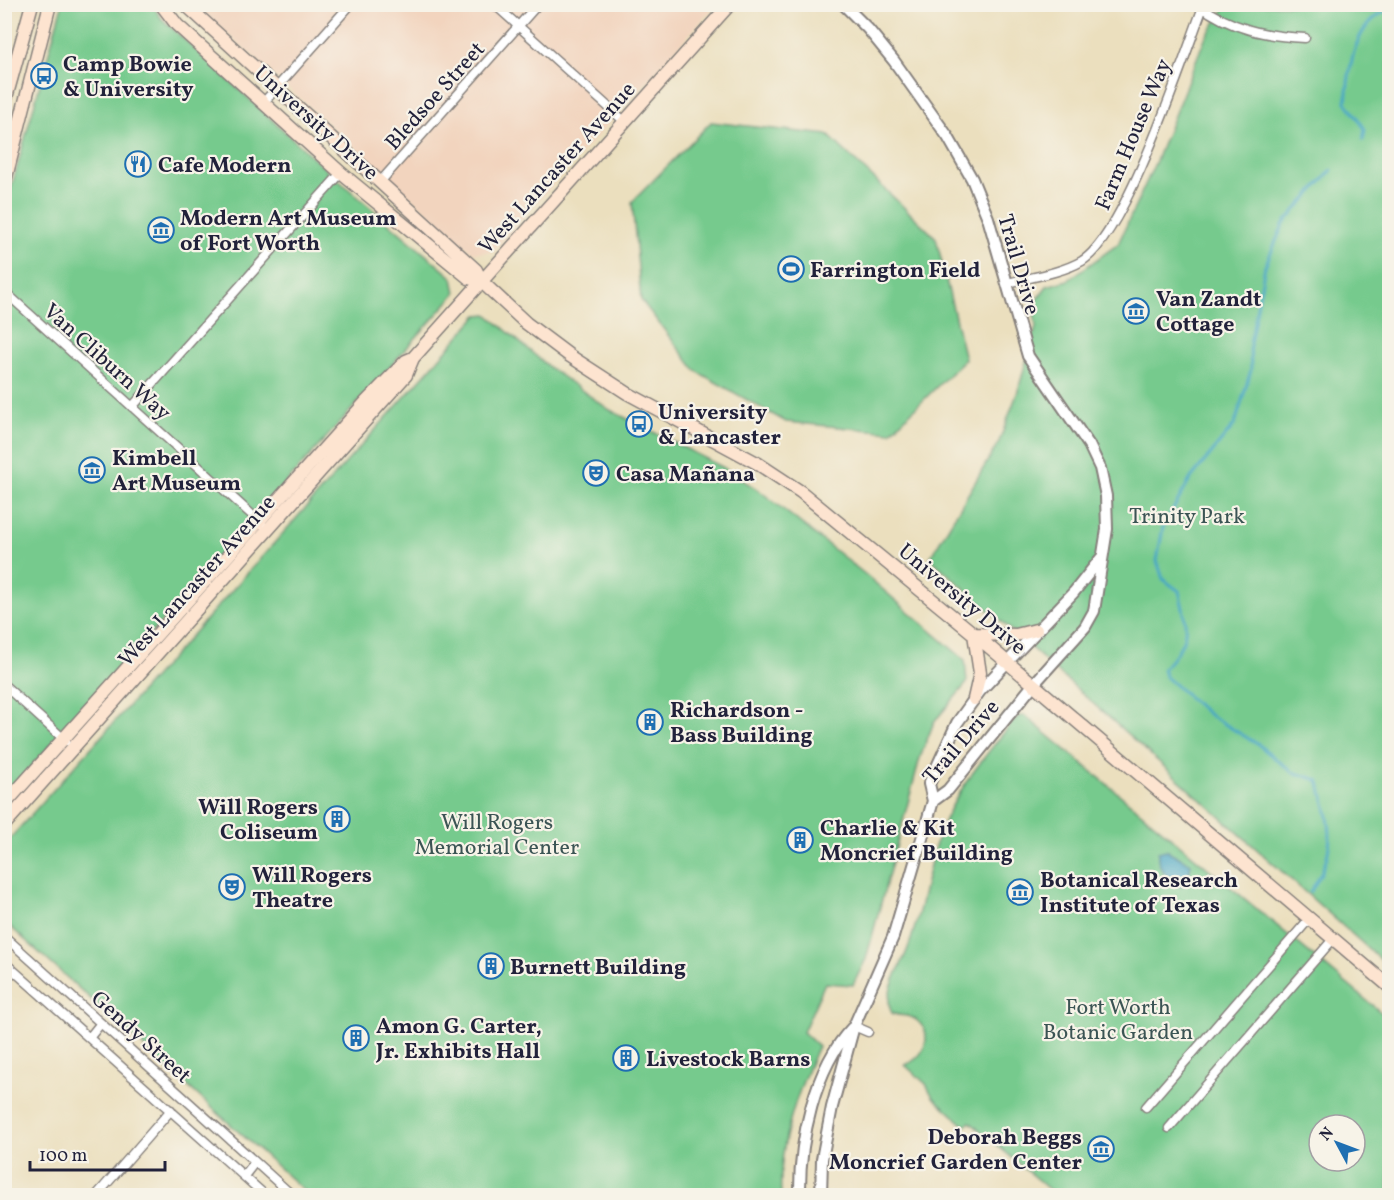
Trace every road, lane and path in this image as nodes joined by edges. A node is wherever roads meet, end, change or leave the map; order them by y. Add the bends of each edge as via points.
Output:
1 (32, 4) edge
2 (50, 4) edge
3 (161, 4) edge
4 (185, 4) edge
5 (351, 4) edge
6 (494, 4) edge
7 (538, 4) edge
8 (730, 4) edge
9 (843, 4) edge
10 (1201, 6) edge
11 (519, 26) junction
12 (1305, 38) dead end
13 (16, 64) junction
14 (35, 68) junction
15 (276, 89) junction
16 (264, 102) junction
17 (4, 105) edge
18 (624, 121) junction
19 (341, 173) junction
20 (380, 182) junction
21 (4, 185) edge
22 (482, 282) junction
23 (1008, 283) junction
24 (4, 291) edge
25 (413, 358) junction
26 (132, 407) junction
27 (258, 521) junction
28 (268, 530) junction
29 (1103, 556) junction
30 (1036, 630) junction
31 (974, 634) junction
32 (1007, 663) junction
33 (4, 685) edge
34 (1033, 685) junction
35 (974, 699) junction
36 (64, 739) junction
37 (74, 748) junction
38 (933, 801) junction
39 (4, 804) edge
40 (4, 825) edge
41 (1310, 918) junction
42 (4, 936) edge
43 (1334, 938) junction
44 (4, 962) edge
45 (1389, 987) edge
46 (101, 1023) junction
47 (854, 1026) junction
48 (868, 1032) dead end
49 (89, 1038) junction
50 (1146, 1107) dead end
51 (171, 1110) junction
52 (1169, 1128) dead end
53 (255, 1162) junction
54 (244, 1176) junction
55 (96, 1196) edge
56 (266, 1196) edge
57 (293, 1196) edge
58 (800, 1196) edge
59 (821, 1196) edge

1 - 13 main road
2 - 14 main road
3 - 16 main road, University Drive via 177,25
4 - 15 main road, University Drive
5 - 15 street
6 - 11 street
7 - 11 street, Bledsoe Street
8 - 18 main road, West Lancaster Avenue
9 - 23 street, Trail Drive via 868,28 948,137 972,179
10 - 12 street via 1258,34
10 - 23 street, Farm House Way via 1132,187 1104,240 1081,262
11 - 18 street
11 - 20 street, Bledsoe Street
13 - 14 main road
13 - 17 main road
14 - 21 main road
15 - 16 street
15 - 20 main road, University Drive
16 - 19 main road, University Drive
18 - 22 main road, West Lancaster Avenue
19 - 20 main road
19 - 22 main road, University Drive via 469,278
19 - 26 street
20 - 22 main road, University Drive via 476,270
22 - 25 main road, West Lancaster Avenue
22 - 31 main road, University Drive via 579,363 801,492
23 - 29 street, Trail Drive via 1028,356 1100,468 1107,496
24 - 26 street, Van Cliburn Way
25 - 27 main road, West Lancaster Avenue via 366,402
25 - 28 main road, West Lancaster Avenue via 406,375
26 - 27 street, Van Cliburn Way
27 - 28 street, Van Cliburn Way
27 - 36 main road, West Lancaster Avenue
28 - 37 main road, West Lancaster Avenue
29 - 30 street, Trail Drive
29 - 34 street, Trail Drive via 1094,611 1085,627
30 - 31 main road via 1016,635
30 - 32 street, Trail Drive
31 - 32 main road, University Drive
31 - 35 main road via 980,673
32 - 34 main road, University Drive
32 - 35 street, Trail Drive
33 - 36 street
34 - 38 street, Trail Drive via 948,790
34 - 41 main road, University Drive
35 - 38 street, Trail Drive via 957,723 929,784
36 - 37 street
36 - 39 main road, West Lancaster Avenue
37 - 40 main road, West Lancaster Avenue
38 - 47 street, Trail Drive via 893,937
41 - 43 main road, University Drive
41 - 50 street
42 - 46 street, Gendy Street
43 - 45 main road, University Drive
43 - 52 street
44 - 49 street, Gendy Street
46 - 49 street
46 - 53 street, Gendy Street
47 - 48 street
47 - 58 street, Trail Drive via 831,1060 809,1115
47 - 59 street, Trail Drive via 826,1138
49 - 51 street, Gendy Street
51 - 54 street, Gendy Street
51 - 55 street
53 - 54 street
53 - 57 street, Gendy Street
54 - 56 street, Gendy Street

